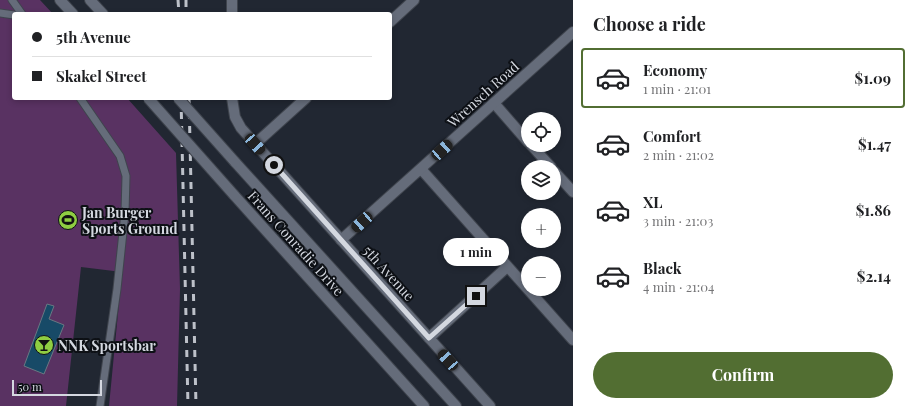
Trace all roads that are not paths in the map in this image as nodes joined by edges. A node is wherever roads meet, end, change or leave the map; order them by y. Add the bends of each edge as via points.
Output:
1 (12, 0) edge
2 (60, 0) edge
3 (90, 0) edge
4 (232, 0) edge
5 (414, 0) edge
6 (21, 12) edge
7 (71, 12) edge
8 (101, 12) edge
9 (232, 12) edge
10 (0, 13) edge
11 (12, 15) edge
12 (392, 20) edge
13 (572, 34) edge
14 (81, 100) edge
15 (150, 100) edge
16 (180, 100) edge
17 (232, 100) edge
18 (304, 100) edge
19 (494, 103) junction
20 (521, 134) edge
21 (255, 144) junction
22 (537, 152) edge
23 (545, 160) edge
24 (421, 169) junction
25 (561, 179) edge
26 (573, 192) edge
27 (341, 240) junction
28 (507, 267) junction
29 (429, 338) junction
30 (573, 340) edge
31 (100, 406) edge
32 (424, 406) edge
33 (456, 406) edge
34 (490, 406) edge

1 - 6 lane
2 - 7 street
3 - 8 street
4 - 9 street
5 - 12 street
10 - 11 lane
13 - 19 street, Wrensch Road
14 - 31 lane via 120,156 126,176 117,289
15 - 32 street, Frans Conradie Drive, bridge
16 - 33 street, Frans Conradie Drive, bridge
17 - 21 street, 5th Avenue via 237,122
18 - 21 street
19 - 20 street
19 - 24 street, Wrensch Road
21 - 27 street, 5th Avenue
22 - 23 street
24 - 27 street, Wrensch Road
24 - 28 street
25 - 26 street
27 - 29 street, 5th Avenue
28 - 29 street
28 - 30 street
29 - 34 street, 5th Avenue

